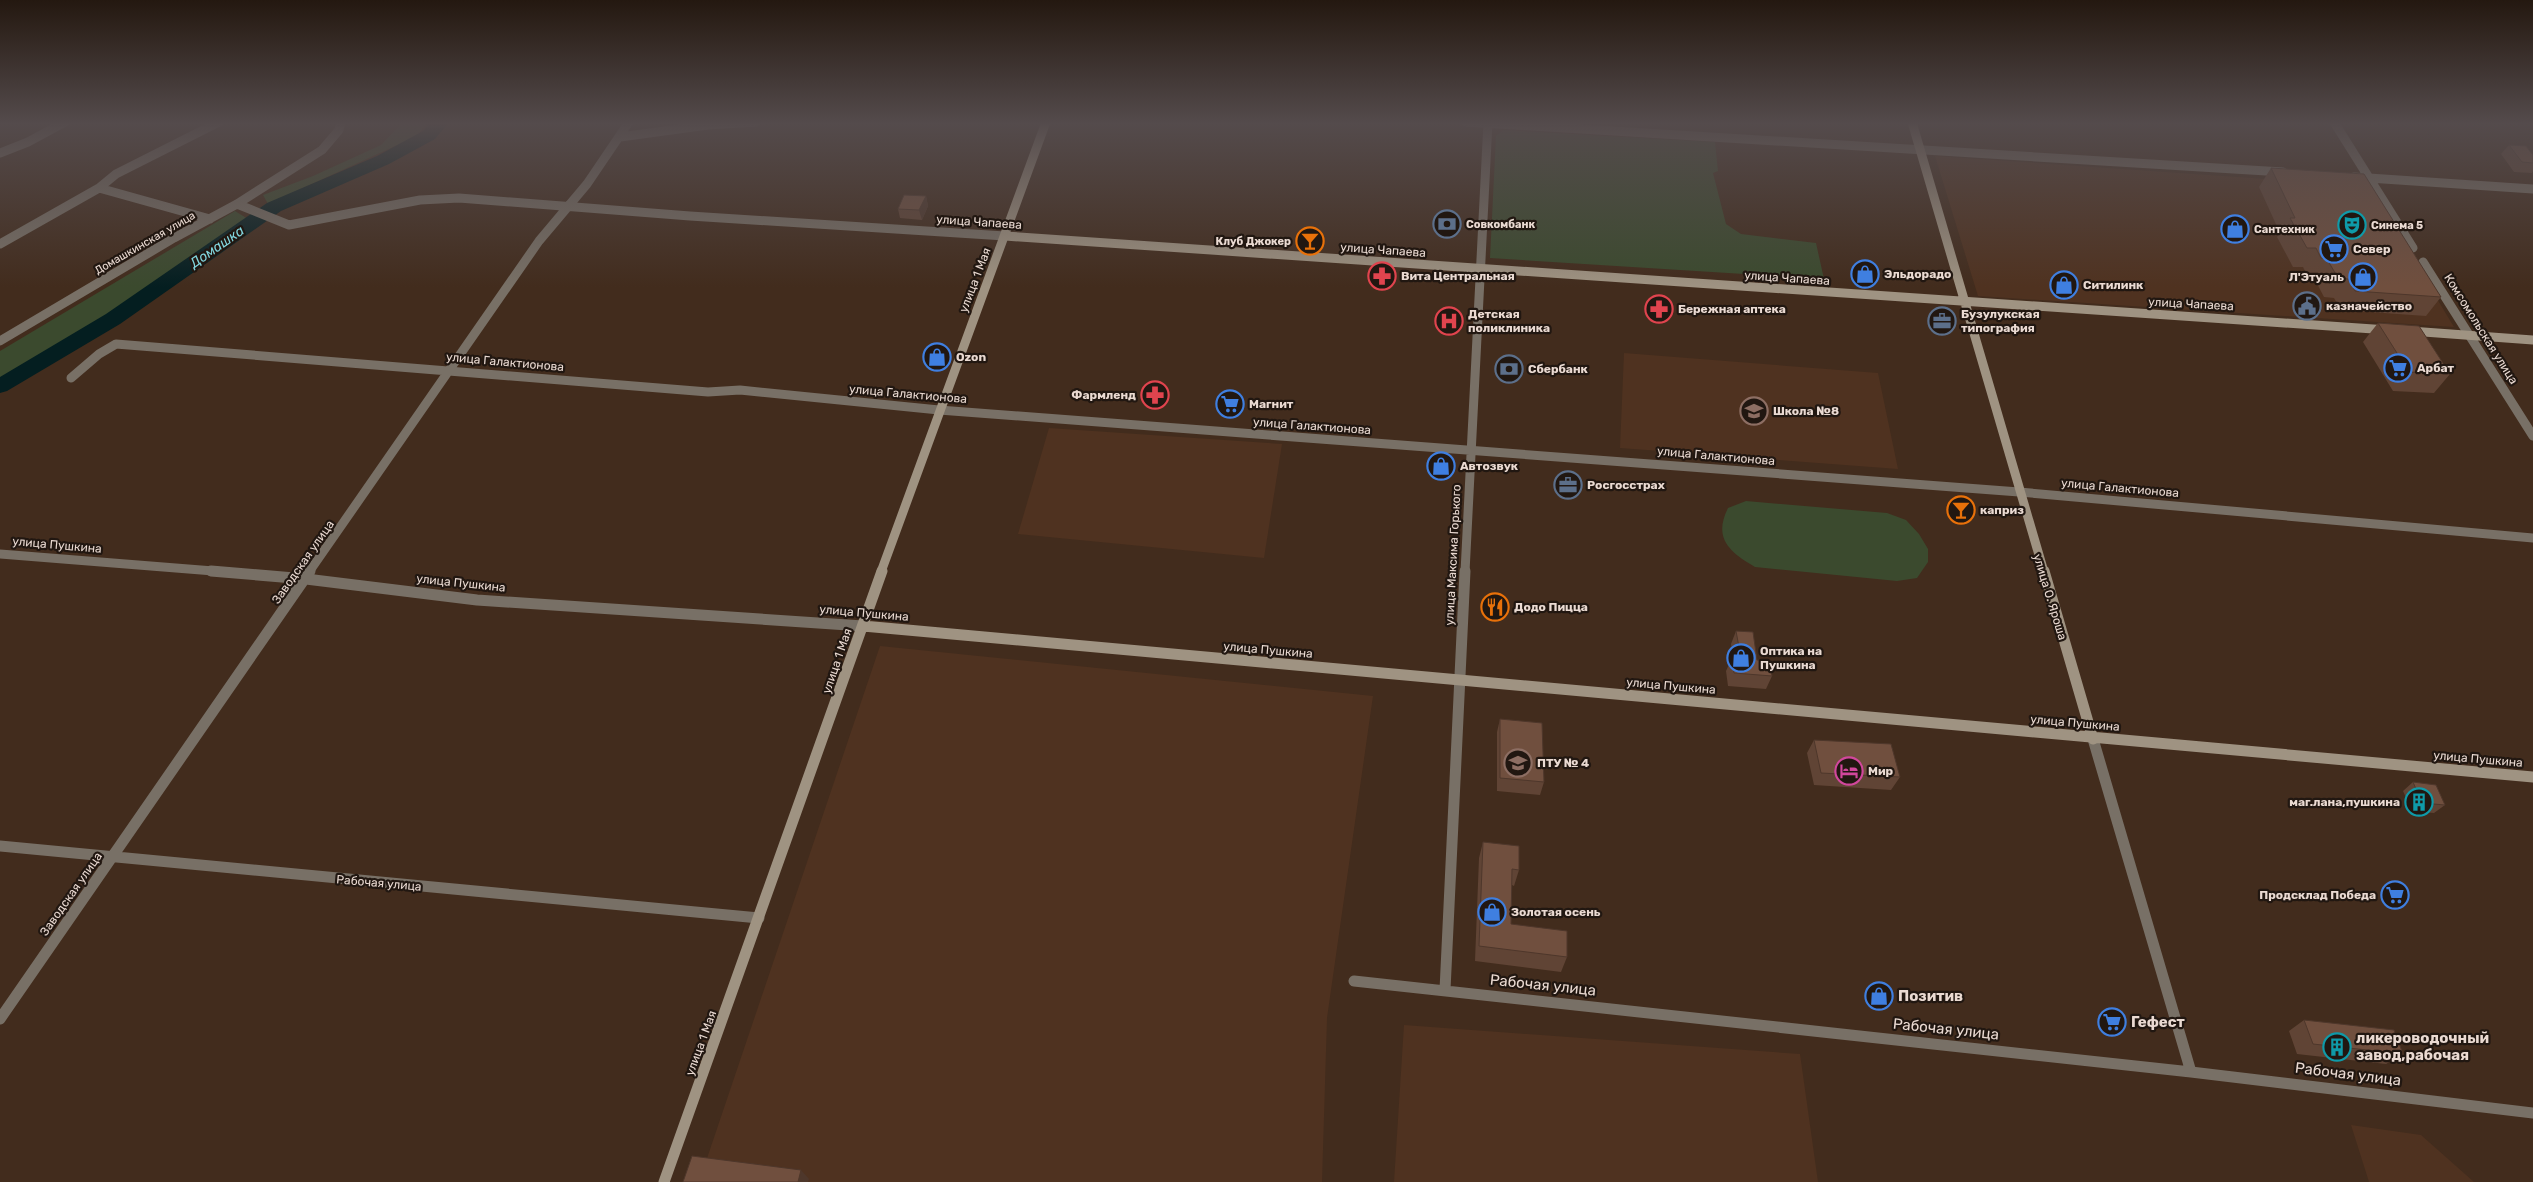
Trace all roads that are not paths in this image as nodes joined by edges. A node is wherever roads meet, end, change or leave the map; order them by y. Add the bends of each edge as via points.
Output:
1 (112, 177) edge
2 (279, 177) edge
3 (591, 177) edge
4 (1026, 177) edge
5 (1485, 177) edge
6 (1927, 177) edge
7 (2352, 177) edge
8 (2369, 178) junction
9 (99, 188) junction
10 (2533, 189) edge
11 (237, 204) junction
12 (570, 206) junction
13 (210, 219) junction
14 (1005, 236) junction
15 (0, 244) edge
16 (2413, 248) edge
17 (2422, 262) edge
18 (1479, 269) junction
19 (1965, 302) junction
20 (2394, 330) edge
21 (2404, 331) edge
22 (2471, 335) junction
23 (2533, 340) edge
24 (0, 341) edge
25 (451, 370) junction
26 (71, 378) dead end
27 (939, 410) junction
28 (2533, 436) edge
29 (1470, 449) junction
30 (2019, 492) junction
31 (2533, 538) edge
32 (0, 554) edge
33 (306, 579) junction
34 (863, 626) junction
35 (1459, 681) junction
36 (2092, 739) junction
37 (2533, 777) edge
38 (0, 846) edge
39 (112, 858) junction
40 (759, 918) junction
41 (1354, 981) dead end
42 (1445, 990) junction
43 (0, 1019) edge
44 (2191, 1072) junction
45 (2533, 1113) edge
46 (664, 1182) edge

1 - 9 street
2 - 11 street, Домашкинская улица
3 - 12 street, Заводская улица
4 - 14 main road, улица 1 Мая
5 - 18 street, улица Максима Горького
6 - 19 main road, улица О. Яроша
7 - 8 street
8 - 10 street
8 - 16 street
9 - 13 street
9 - 15 street
11 - 12 street, улица Чапаева via 289,225 420,200 459,198
11 - 13 street, Домашкинская улица
12 - 14 street, улица Чапаева
12 - 25 street, Заводская улица via 539,241
13 - 24 street, Домашкинская улица
14 - 18 main road, улица Чапаева
14 - 27 main road, улица 1 Мая
17 - 22 street, Комсомольская улица
18 - 19 main road, улица Чапаева
18 - 29 street, улица Максима Горького
19 - 20 main road, улица Чапаева
19 - 30 main road, улица О. Яроша
21 - 22 main road
22 - 23 main road
22 - 28 street, Комсомольская улица
25 - 26 street, улица Галактионова via 116,344
25 - 27 street, улица Галактионова via 708,392 740,390
25 - 33 street, Заводская улица
27 - 29 street, улица Галактионова
27 - 34 main road, улица 1 Мая
29 - 30 street, улица Галактионова
29 - 35 street, улица Максима Горького
30 - 31 street, улица Галактионова
30 - 36 main road, улица О. Яроша
32 - 33 street, улица Пушкина
33 - 34 street, улица Пушкина via 476,600
33 - 39 street, Заводская улица
34 - 35 main road, улица Пушкина
34 - 40 main road, улица 1 Мая
35 - 36 main road, улица Пушкина
35 - 42 street, улица Максима Горького
36 - 37 main road, улица Пушкина
36 - 44 street, улица О. Яроша
38 - 39 street, Рабочая улица
39 - 40 street, Рабочая улица
39 - 43 street, Заводская улица
40 - 46 main road, улица 1 Мая
41 - 42 street, Рабочая улица
42 - 44 street, Рабочая улица
44 - 45 street, Рабочая улица

